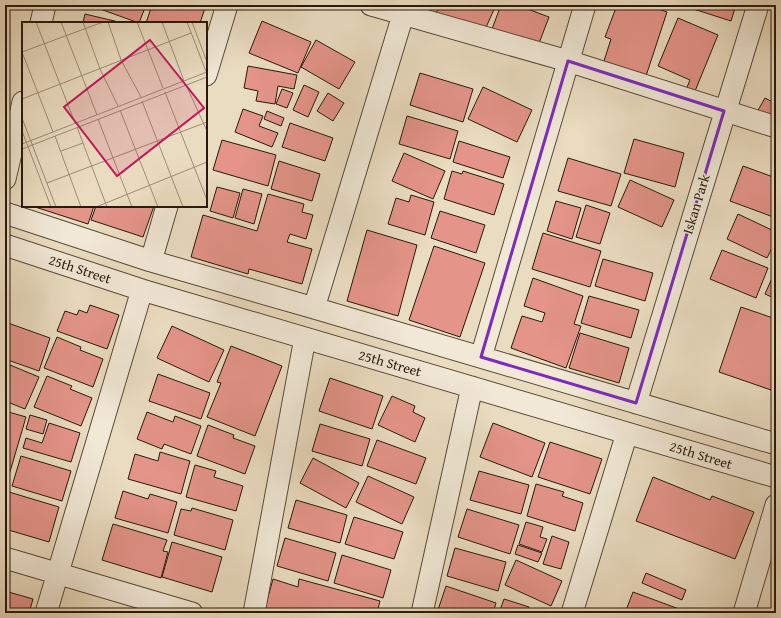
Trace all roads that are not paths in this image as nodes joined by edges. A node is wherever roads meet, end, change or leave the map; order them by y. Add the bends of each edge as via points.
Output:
1 (45, 5) edge
2 (227, 5) edge
3 (372, 5) edge
4 (585, 5) edge
5 (758, 5) edge
6 (404, 10) edge
7 (41, 22) edge
8 (568, 62) junction
9 (207, 72) edge
10 (22, 106) edge
11 (724, 111) junction
12 (776, 127) edge
13 (5, 180) edge
14 (167, 207) edge
15 (5, 213) edge
16 (5, 244) edge
17 (151, 261) junction
18 (142, 290) junction
19 (314, 308) junction
20 (305, 338) junction
21 (481, 357) junction
22 (472, 387) junction
23 (636, 403) junction
24 (626, 433) junction
25 (776, 444) edge
26 (776, 477) edge
27 (776, 505) edge
28 (5, 558) edge
29 (58, 574) junction
30 (46, 613) edge
31 (192, 613) edge
32 (254, 613) edge
33 (422, 613) edge
34 (572, 613) edge
35 (744, 613) edge

1 - 7 street
2 - 9 street
3 - 6 street
4 - 8 street
5 - 11 street, Iskan Park
6 - 8 street
6 - 19 street
8 - 11 street
8 - 21 street
10 - 13 street
11 - 12 street
11 - 23 street, Iskan Park
14 - 17 street
15 - 17 street
16 - 18 street, 25th Street
17 - 19 street
18 - 20 street, 25th Street
18 - 29 street
19 - 21 street
20 - 22 street, 25th Street
20 - 32 street
21 - 23 street
22 - 24 street, 25th Street
22 - 33 street
23 - 25 street
24 - 26 street, 25th Street
24 - 34 street
27 - 35 street
28 - 29 street
29 - 30 street
29 - 31 street

